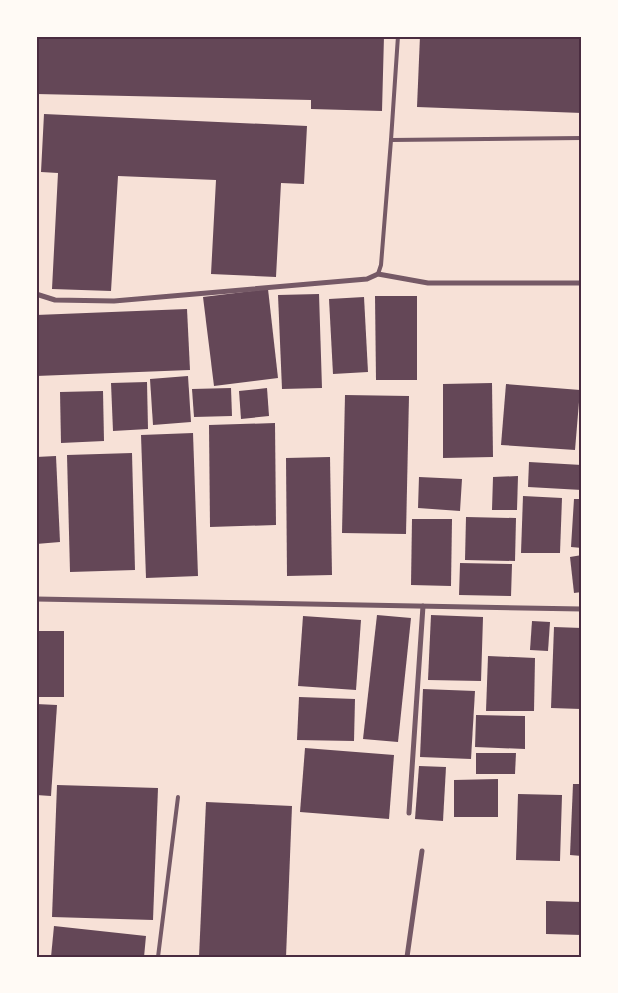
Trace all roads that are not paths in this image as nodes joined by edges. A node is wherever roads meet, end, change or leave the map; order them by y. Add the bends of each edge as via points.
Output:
1 (398, 36) edge
2 (582, 138) edge
3 (390, 140) junction
4 (378, 274) junction
5 (582, 283) edge
6 (36, 294) edge
7 (36, 599) edge
8 (423, 606) junction
9 (582, 609) edge
10 (178, 797) dead end
11 (409, 813) dead end
12 (422, 851) dead end
13 (158, 957) edge
14 (407, 957) edge

1 - 3 lane
2 - 3 lane
3 - 4 lane
4 - 5 street via 436,284
4 - 6 street via 367,279 114,301 55,300
7 - 8 street
8 - 9 street
8 - 11 street
10 - 13 lane
12 - 14 street

